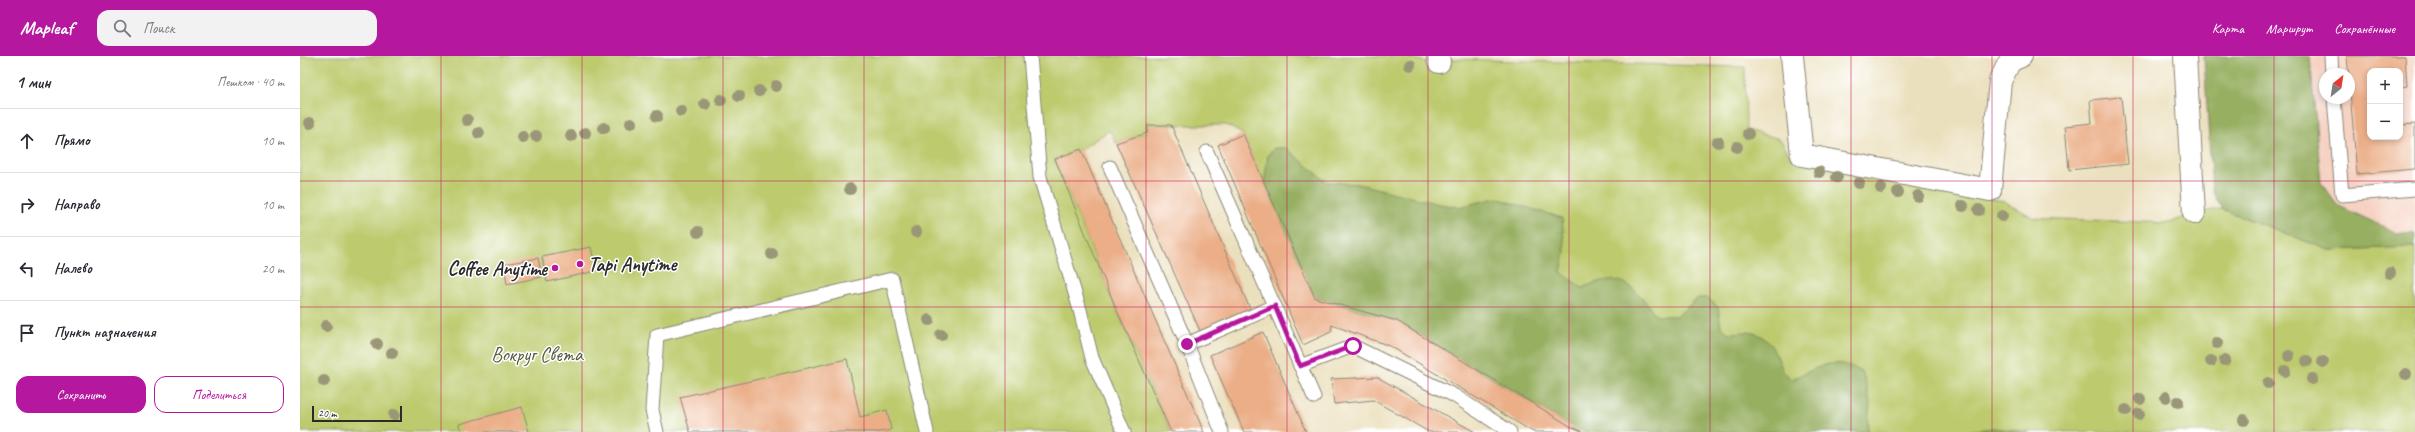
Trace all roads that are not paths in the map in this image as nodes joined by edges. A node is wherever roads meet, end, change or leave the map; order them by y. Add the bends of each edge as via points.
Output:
1 (1030, 56) edge
2 (1792, 56) edge
3 (2020, 56) edge
4 (2185, 56) edge
5 (2331, 56) edge
6 (2332, 68) edge
7 (2334, 104) edge
8 (1207, 152) dead end
9 (1110, 167) dead end
10 (2415, 189) edge
11 (2194, 213) dead end
12 (1275, 306) junction
13 (1187, 344) junction
14 (1300, 366) junction
15 (1314, 397) dead end
16 (657, 432) edge
17 (927, 432) edge
18 (1124, 432) edge
19 (1222, 432) edge
20 (1510, 432) edge

1 - 18 lane via 1040,177 1092,358
2 - 3 street via 1802,155 1990,190 2000,81 2010,61
4 - 11 street
5 - 6 lane
7 - 10 lane via 2342,195
8 - 12 lane
9 - 13 lane
12 - 13 lane
12 - 14 lane
13 - 19 lane
14 - 15 lane
14 - 20 lane via 1353,346 1455,396
16 - 17 lane via 652,410 657,335 892,279

